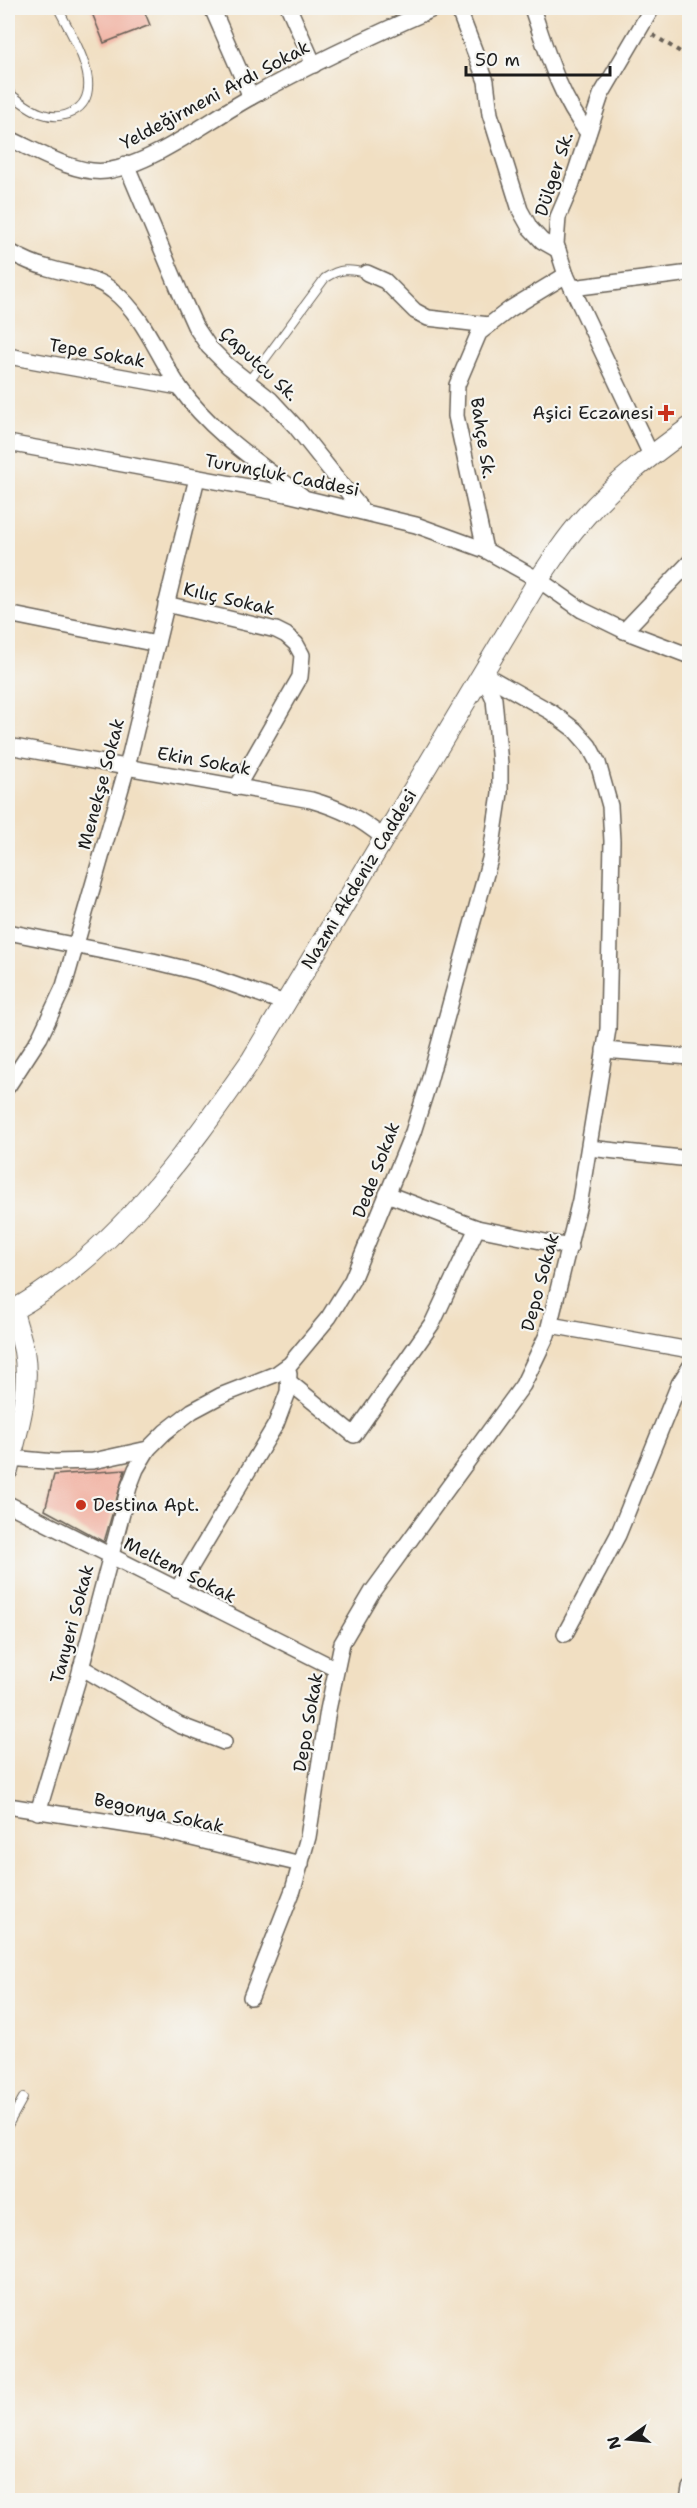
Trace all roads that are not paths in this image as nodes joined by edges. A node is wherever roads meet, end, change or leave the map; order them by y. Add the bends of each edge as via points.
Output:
1 (58, 8) edge
2 (212, 8) edge
3 (289, 8) edge
4 (435, 8) edge
5 (458, 8) edge
6 (532, 8) edge
7 (652, 8) edge
8 (314, 65) junction
9 (8, 92) edge
10 (251, 97) junction
11 (588, 133) junction
12 (8, 138) edge
13 (126, 164) junction
14 (8, 250) edge
15 (558, 250) junction
16 (367, 273) joint
17 (690, 273) edge
18 (569, 282) junction
19 (489, 325) junction
20 (8, 356) edge
21 (248, 382) junction
22 (179, 387) junction
23 (690, 427) edge
24 (8, 443) edge
25 (651, 455) junction
26 (197, 478) junction
27 (304, 498) junction
28 (362, 510) junction
29 (485, 550) junction
30 (690, 562) edge
31 (538, 580) junction
32 (166, 604) junction
33 (8, 614) edge
34 (624, 631) junction
35 (157, 644) junction
36 (690, 656) edge
37 (482, 673) junction
38 (8, 746) edge
39 (127, 767) junction
40 (237, 787) junction
41 (384, 838) junction
42 (8, 932) edge
43 (76, 946) junction
44 (285, 1003) junction
45 (604, 1050) junction
46 (690, 1057) edge
47 (8, 1086) edge
48 (589, 1148) junction
49 (690, 1159) edge
50 (387, 1194) junction
51 (477, 1228) junction
52 (570, 1247) junction
53 (10, 1312) edge
54 (550, 1325) junction
55 (690, 1350) edge
56 (290, 1364) junction
57 (690, 1367) edge
58 (288, 1381) junction
59 (148, 1449) junction
60 (9, 1464) edge
61 (8, 1504) edge
62 (111, 1556) junction
63 (177, 1590) junction
64 (565, 1634) dead end
65 (81, 1667) junction
66 (336, 1670) junction
67 (224, 1742) dead end
68 (8, 1806) edge
69 (38, 1812) junction
70 (301, 1864) junction
71 (251, 1997) dead end
72 (23, 2098) dead end
73 (8, 2125) edge
74 (690, 2488) edge
75 (688, 2500) edge

1 - 9 lane via 85,66 87,98 71,113 60,117 35,111
2 - 10 street
3 - 8 street
4 - 8 street, Yeldeğirmeni Ardı Sokak
5 - 15 street via 486,81 490,114 520,210 542,241
6 - 11 street via 564,98
7 - 11 street, Dülger Sk. via 601,95
8 - 10 street, Yeldeğirmeni Ardı Sokak
10 - 13 street, Yeldeğirmeni Ardı Sokak via 164,148
11 - 15 street, Dülger Sk. via 558,217
12 - 13 street, Yeldeğirmeni Ardı Sokak via 79,169 105,171
13 - 21 street, Çaputcu Sk. via 195,326 209,347
14 - 22 street via 43,267 98,282 114,291 143,327
15 - 18 street, Dülger Sk.
16 - 19 street via 385,280 428,318
16 - 21 lane via 345,268 325,278
17 - 18 street
18 - 19 street, Bahçe Sk.
18 - 25 street, Dülger Sk.
19 - 29 street, Bahçe Sk. via 474,344 459,379 455,401
20 - 22 street, Tepe Sokak
21 - 28 street, Çaputcu Sk. via 296,427
22 - 27 street via 213,427
23 - 25 street, Nazmi Akdeniz Caddesi
24 - 26 street, Turunçluk Caddesi
25 - 31 street, Nazmi Akdeniz Caddesi via 585,517
26 - 27 street, Turunçluk Caddesi
26 - 32 street, Menekşe Sokak
27 - 28 street, Turunçluk Caddesi
28 - 29 street, Turunçluk Caddesi
29 - 31 street, Turunçluk Caddesi
30 - 34 street
31 - 34 street, Turunçluk Caddesi via 582,610
31 - 37 street, Nazmi Akdeniz Caddesi
32 - 35 street, Menekşe Sokak
32 - 40 street, Kılıç Sokak via 276,630 296,644 302,655 300,677
33 - 35 street
34 - 36 street, Turunçluk Caddesi
35 - 39 street, Menekşe Sokak
37 - 41 street, Nazmi Akdeniz Caddesi
37 - 45 street, Depo Sokak via 575,730 598,763 612,823 610,985
37 - 50 street, Dede Sokak via 494,699 497,725 497,824 428,1086
38 - 39 street, Ekin Sokak
39 - 40 street, Ekin Sokak
39 - 43 street, Menekşe Sokak
40 - 41 street, Ekin Sokak via 338,807
41 - 44 street, Nazmi Akdeniz Caddesi
42 - 43 street
43 - 44 street via 198,972
43 - 47 street, Menekşe Sokak via 55,1010
44 - 53 street, Nazmi Akdeniz Caddesi via 206,1124 139,1205 73,1270
45 - 46 street
45 - 48 street, Depo Sokak
48 - 49 street
48 - 52 street, Depo Sokak
50 - 51 street
50 - 56 street, Dede Sokak via 352,1280 329,1317
51 - 52 street
51 - 58 street via 432,1322 354,1435
52 - 54 street, Depo Sokak
53 - 60 street via 24,1352 26,1376
54 - 55 street
54 - 66 street, Depo Sokak via 523,1385 352,1622
56 - 58 street
56 - 59 street, Dede Sokak via 192,1411
57 - 64 street via 679,1384 613,1546
58 - 63 street via 276,1424
59 - 60 street via 93,1461
59 - 62 street, Tanyeri Sokak via 129,1487
61 - 62 street, Meltem Sokak
62 - 63 street, Meltem Sokak
62 - 65 street, Tanyeri Sokak
63 - 66 street, Meltem Sokak
65 - 67 street via 179,1725
65 - 69 street, Tanyeri Sokak
66 - 70 street, Depo Sokak
68 - 69 street, Begonya Sokak
69 - 70 street, Begonya Sokak via 154,1829
70 - 71 street, Depo Sokak
72 - 73 lane
74 - 75 street

